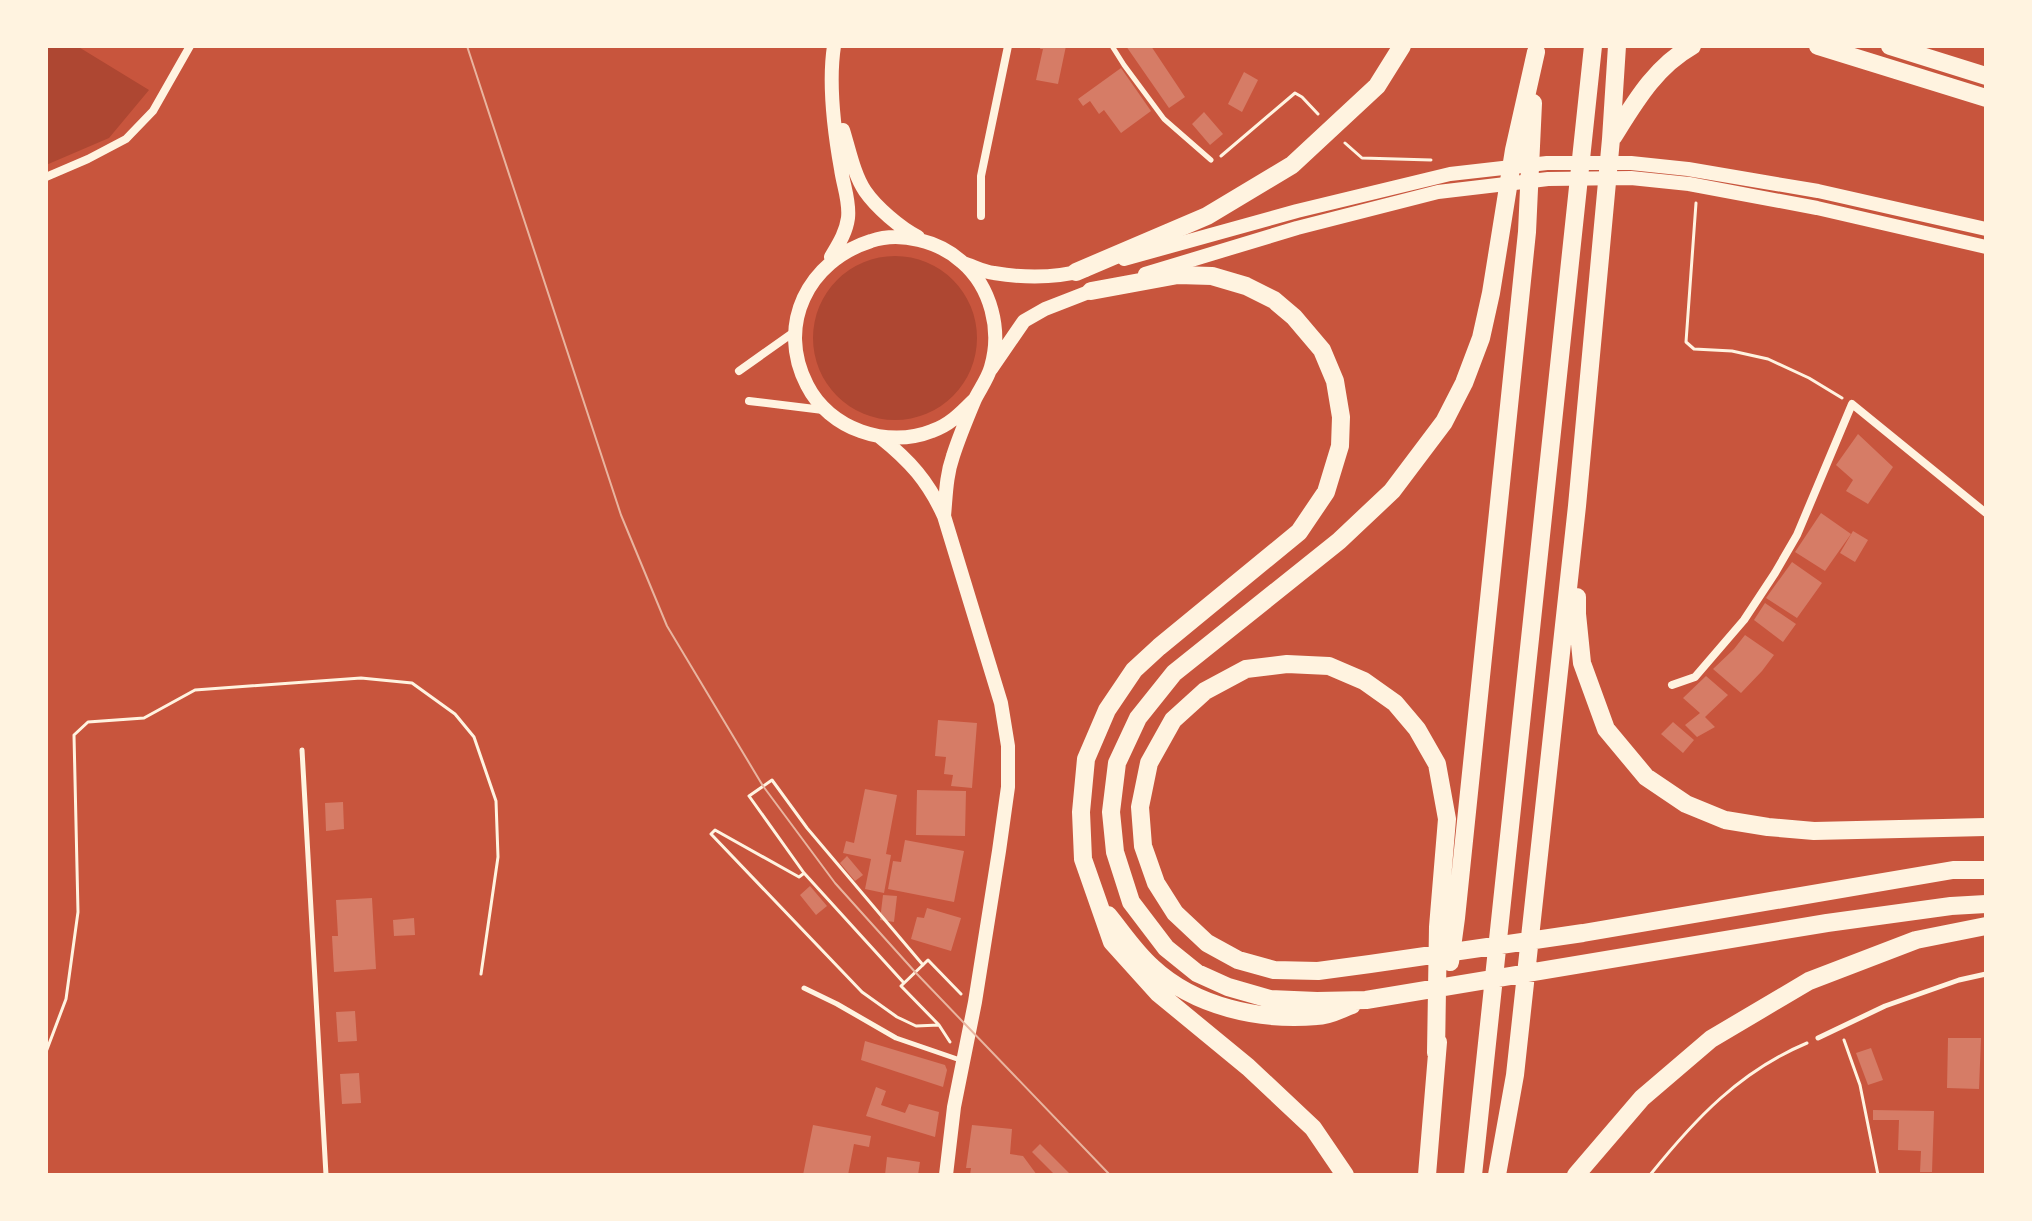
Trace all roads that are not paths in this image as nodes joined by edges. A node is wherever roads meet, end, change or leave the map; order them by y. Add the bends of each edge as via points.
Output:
1 (190, 46) edge
2 (834, 46) edge
3 (1008, 46) edge
4 (1112, 46) edge
5 (1402, 46) edge
6 (1593, 46) edge
7 (1617, 46) edge
8 (1692, 46) edge
9 (1818, 46) edge
10 (1890, 46) edge
11 (1536, 49) edge
12 (1986, 76) edge
13 (832, 91) junction
14 (1986, 98) edge
15 (1611, 139) junction
16 (1211, 160) road end
17 (46, 177) edge
18 (1692, 180) junction
19 (981, 216) dead end
20 (1986, 229) edge
21 (930, 243) junction
22 (1986, 247) edge
23 (963, 263) junction
24 (826, 264) junction
25 (1076, 272) junction
26 (1091, 291) junction
27 (795, 332) junction
28 (991, 369) junction
29 (739, 371) dead end
30 (975, 399) junction
31 (749, 401) dead end
32 (825, 410) junction
33 (880, 437) junction
34 (1577, 506) junction
35 (1986, 513) edge
36 (944, 516) junction
37 (1672, 685) dead end
38 (302, 750) dead end
39 (1986, 827) edge
40 (1986, 870) edge
41 (1986, 904) edge
42 (1101, 907) junction
43 (1986, 926) edge
44 (1986, 974) edge
45 (804, 988) dead end
46 (1366, 1000) junction
47 (1818, 1038) road end
48 (1436, 1053) junction
49 (965, 1054) junction
50 (326, 1175) edge
51 (946, 1175) edge
52 (1345, 1175) edge
53 (1427, 1175) edge
54 (1473, 1175) edge
55 (1497, 1175) edge
56 (1576, 1175) edge

1 - 17 street via 153,111 126,139
2 - 13 main road
3 - 19 street via 981,176
4 - 16 lane via 1164,119
5 - 25 highway via 1377,86 1292,165 1207,216
6 - 54 highway
7 - 15 highway
8 - 15 highway via 1663,66
9 - 14 highway
10 - 12 highway
11 - 46 highway via 1481,338 1444,422 1392,491 1339,541 1174,673 1138,718 1117,763 1111,812 1115,852 1131,902 1166,948 1197,973 1270,999
11 - 48 highway via 1527,232 1456,918
13 - 21 main road via 864,190 909,233
13 - 24 main road via 848,217
15 - 34 highway
18 - 20 main road via 1818,191
18 - 22 main road
18 - 25 main road via 1631,163 1547,163 1450,174
18 - 26 main road via 1548,179 1438,192 1297,228
21 - 23 main road
21 - 24 main road via 903,237 875,239
23 - 25 main road via 991,273
23 - 28 main road via 993,312
24 - 27 main road via 810,284
26 - 28 main road via 1024,321
26 - 42 highway via 1178,275 1212,276 1274,300 1322,350 1335,381 1341,417 1340,446 1326,492 1299,532 1134,670 1107,710 1086,759 1081,812 1083,859
27 - 29 street
27 - 32 main road via 802,374
28 - 30 main road
30 - 33 main road via 933,431 907,438
30 - 36 main road via 947,478
31 - 32 street
32 - 33 main road via 850,428
33 - 36 main road via 912,465
34 - 39 highway via 1582,663 1606,729 1646,777 1686,804 1725,820 1768,827
34 - 55 highway via 1515,1075
35 - 37 street via 1852,404 1797,535 1775,573 1744,620 1695,677
36 - 49 main road via 1001,703 1008,746 1008,787 969,996
38 - 50 lane
40 - 48 highway via 1953,870 1583,933 1370,964 1274,970 1238,960 1207,943 1175,913 1156,883 1143,846 1140,807 1149,763 1173,720 1205,691 1246,669 1329,666 1364,681 1395,703 1417,729 1437,764 1447,819 1438,927
41 - 46 highway via 1827,923
42 - 46 highway via 1152,967 1188,993 1218,1006 1269,1016 1321,1016
42 - 52 highway via 1112,942 1158,993 1313,1128
43 - 56 highway via 1916,940 1809,981 1711,1039 1642,1098
44 - 47 lane via 1885,1006
45 - 49 lane via 896,1038
48 - 53 highway
49 - 51 main road

